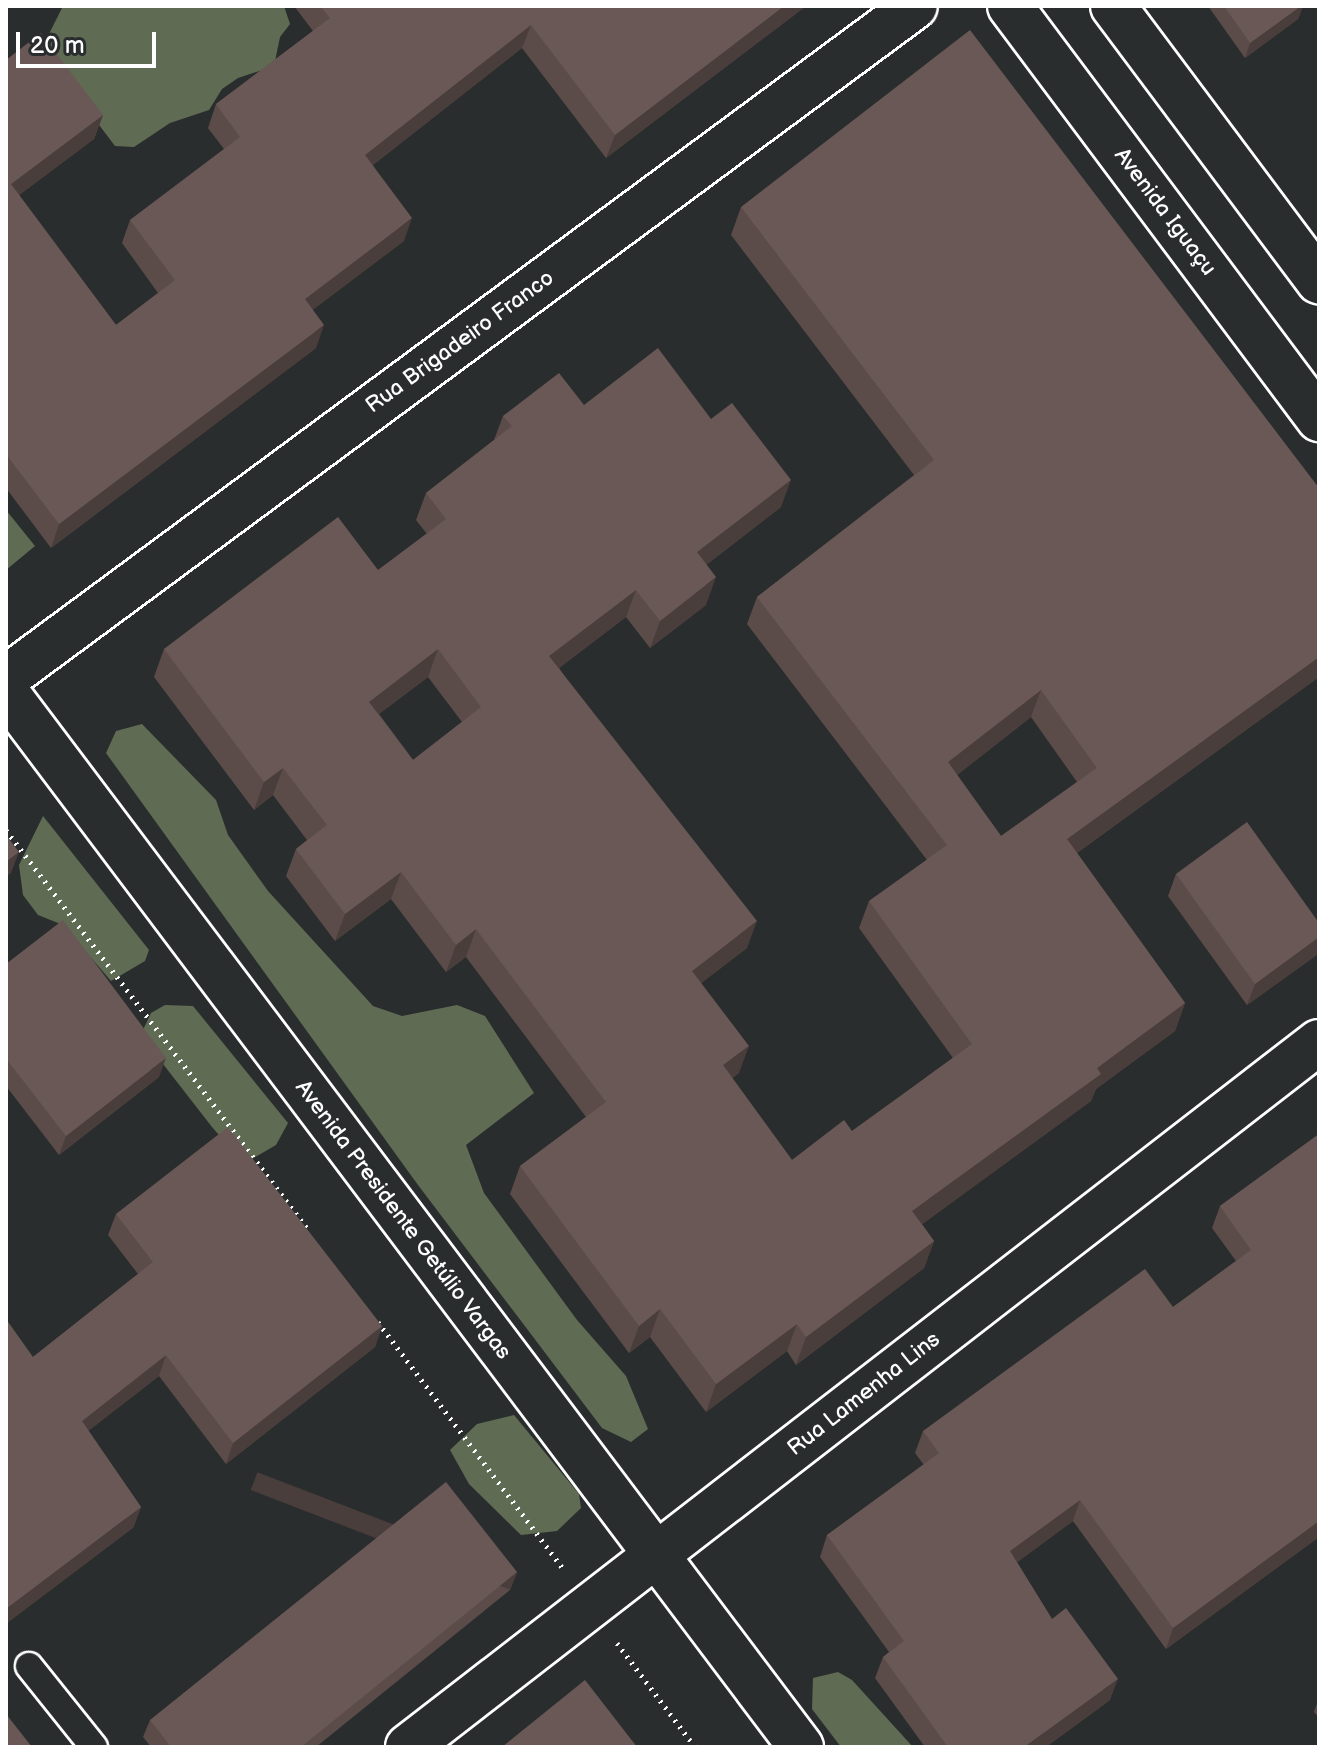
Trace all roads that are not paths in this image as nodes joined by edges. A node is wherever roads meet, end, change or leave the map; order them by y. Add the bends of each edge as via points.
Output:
1 (915, 6) edge
2 (1010, 6) edge
3 (1113, 6) edge
4 (1319, 281) edge
5 (1319, 419) edge
6 (6, 678) edge
7 (6, 692) edge
8 (1319, 1042) edge
9 (656, 1555) junction
10 (29, 1666) dead end
11 (94, 1747) edge
12 (408, 1747) edge
13 (801, 1747) edge

1 - 6 main road, Rua Brigadeiro Franco
2 - 5 main road, Avenida Iguaçu
3 - 4 main road
7 - 9 main road, Avenida Presidente Getúlio Vargas
8 - 9 main road, Rua Lamenha Lins
9 - 12 main road, Rua Lamenha Lins
9 - 13 main road, Avenida Presidente Getúlio Vargas
10 - 11 lane

